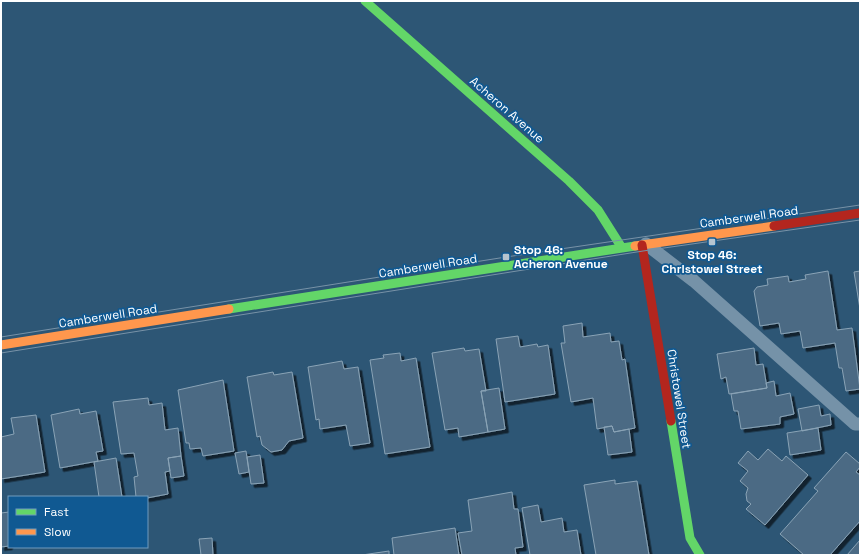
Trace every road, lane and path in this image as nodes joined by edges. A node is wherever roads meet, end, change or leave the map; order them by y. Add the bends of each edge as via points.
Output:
1 (366, 1) edge
2 (860, 213) edge
3 (644, 244) junction
4 (622, 248) junction
5 (1, 344) edge
6 (860, 424) edge
7 (700, 555) edge

1 - 4 main road, Acheron Avenue via 569,181 598,210
2 - 3 main road, Camberwell Road
3 - 4 main road, Camberwell Road
3 - 6 lane via 694,280 855,424
3 - 7 main road, Christowel Street via 690,538
4 - 5 main road, Camberwell Road

